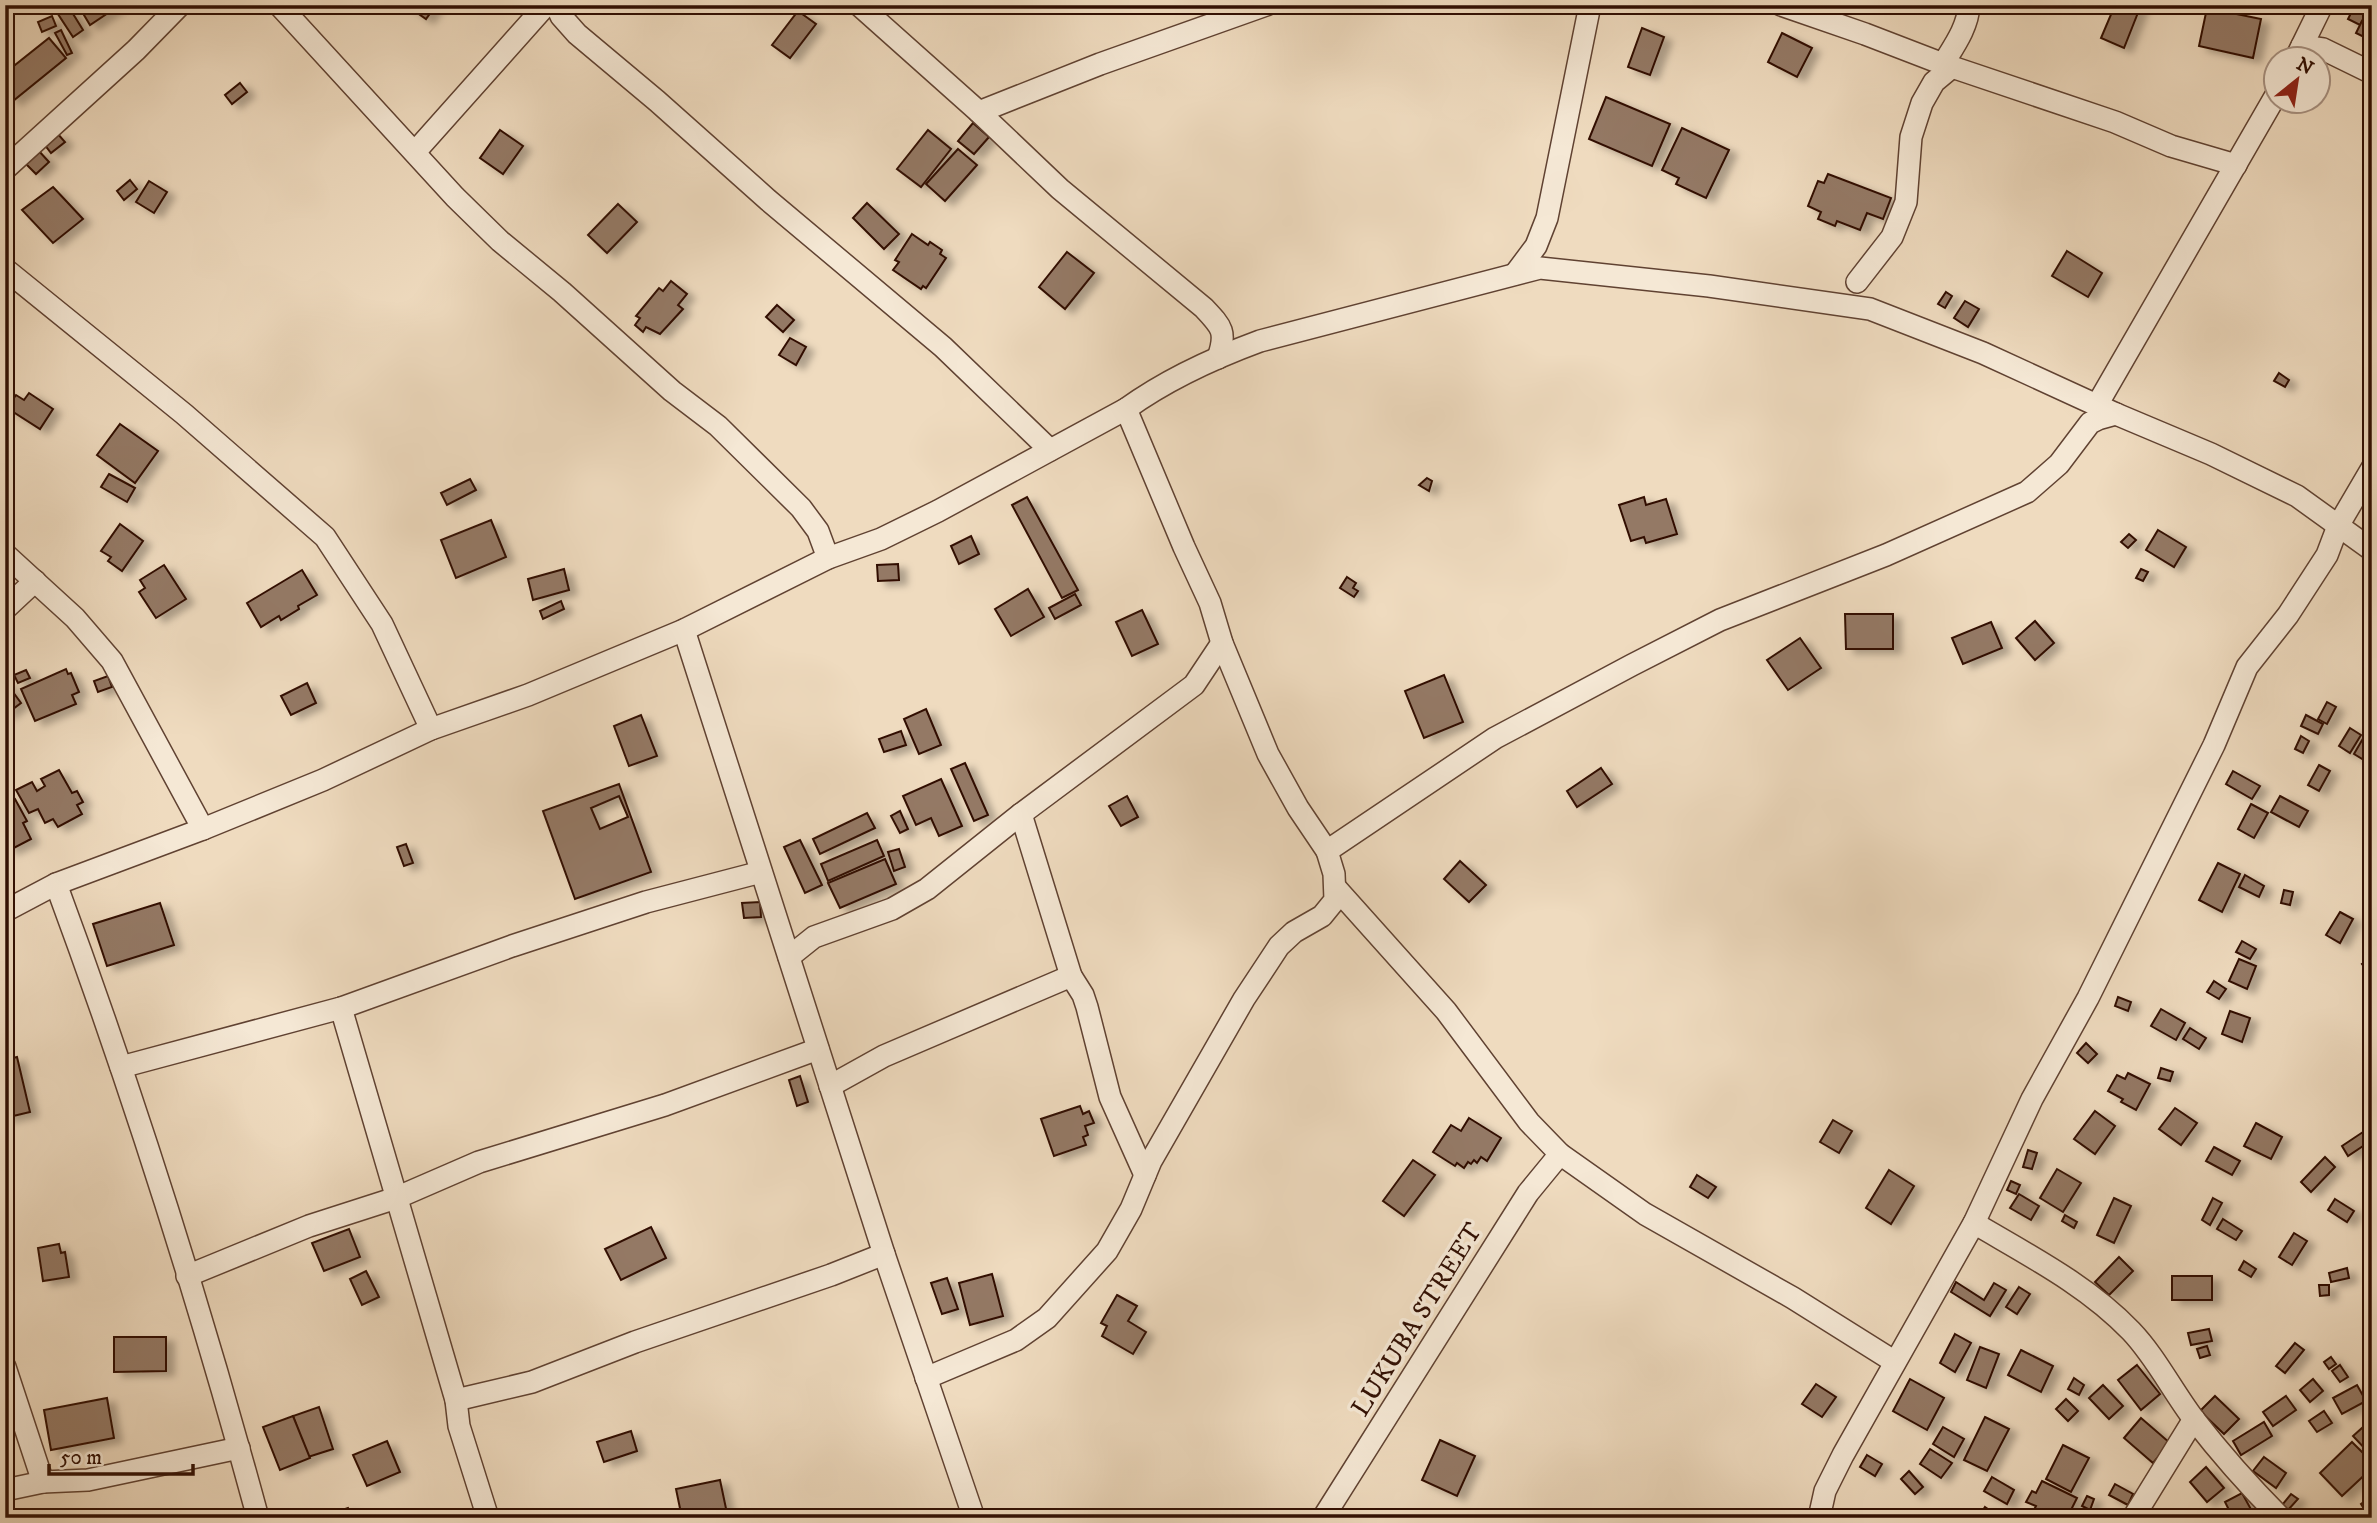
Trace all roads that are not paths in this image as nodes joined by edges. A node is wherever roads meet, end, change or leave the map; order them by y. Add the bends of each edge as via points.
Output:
1 (180, 5) edge
2 (279, 5) edge
3 (546, 5) edge
4 (556, 5) edge
5 (859, 5) edge
6 (1266, 5) edge
7 (1590, 5) edge
8 (1781, 5) edge
9 (1969, 5) edge
10 (2322, 5) edge
11 (2302, 46) edge
12 (2332, 53) edge
13 (1947, 65) junction
14 (2372, 73) edge
15 (979, 112) junction
16 (2264, 116) edge
17 (415, 152) junction
18 (2236, 165) junction
19 (5, 169) edge
20 (5, 269) edge
21 (1515, 274) junction
22 (1857, 282) dead end
23 (1219, 325) junction
24 (1260, 341) junction
25 (1218, 358) junction
26 (1126, 409) junction
27 (2107, 409) junction
28 (1050, 450) junction
29 (2372, 468) edge
30 (2338, 526) junction
31 (818, 531) junction
32 (851, 550) junction
33 (2372, 550) edge
34 (5, 554) edge
35 (828, 558) junction
36 (35, 581) junction
37 (5, 609) edge
38 (684, 629) junction
39 (1222, 643) junction
40 (431, 729) junction
41 (1021, 814) junction
42 (203, 829) junction
43 (1327, 851) junction
44 (761, 872) junction
45 (56, 884) junction
46 (1335, 887) junction
47 (5, 911) edge
48 (789, 957) junction
49 (1071, 976) junction
50 (341, 1008) junction
51 (818, 1049) junction
52 (121, 1067) junction
53 (830, 1086) junction
54 (1560, 1154) junction
55 (1145, 1175) junction
56 (396, 1198) junction
57 (1974, 1223) junction
58 (884, 1254) junction
59 (187, 1276) junction
60 (1895, 1362) junction
61 (5, 1367) edge
62 (926, 1378) junction
63 (456, 1400) junction
64 (2194, 1419) junction
65 (239, 1448) junction
66 (43, 1482) junction
67 (5, 1490) edge
68 (258, 1518) edge
69 (488, 1518) edge
70 (974, 1518) edge
71 (1323, 1518) edge
72 (1819, 1518) edge
73 (2133, 1518) edge
74 (2281, 1518) edge

1 - 19 street
2 - 17 street
3 - 17 street
4 - 28 street via 577,34 943,347
5 - 15 street
6 - 15 street
7 - 21 street via 1547,218 1536,246
8 - 13 street
9 - 13 street
10 - 11 street
12 - 14 street
13 - 18 street
13 - 22 street via 1922,103 1911,137 1906,202 1892,237
15 - 23 street via 1060,189
16 - 18 street
17 - 31 street via 500,241 718,426 801,508
18 - 27 street via 2147,315
20 - 40 street via 184,414 325,537 382,624
21 - 24 street
21 - 27 street via 1540,268 1621,276 1870,310 1983,353
23 - 24 street
23 - 25 street via 1224,337
24 - 25 street
25 - 26 street via 1147,393
26 - 28 street
26 - 39 street via 1210,603
27 - 30 street via 2297,496
27 - 43 street via 2090,423 2059,464 2027,492 1720,621 1632,665 1494,738
28 - 32 street via 937,511
29 - 30 street
30 - 33 street
30 - 57 street via 2309,583 2247,667 2214,745 2088,998 2037,1087
31 - 32 street
31 - 35 street
32 - 35 street
34 - 36 street
35 - 38 street
36 - 37 street
36 - 42 street via 112,661
38 - 40 street via 528,695
38 - 44 street
39 - 41 street via 1194,685
39 - 43 street via 1268,754
40 - 42 street
41 - 48 street via 928,888 892,909 814,937
41 - 49 street
42 - 45 street
43 - 46 street
44 - 48 street
44 - 50 street via 634,906
45 - 47 street
45 - 52 street
46 - 54 street via 1446,1010 1529,1122
46 - 55 street via 1335,900 1322,916 1279,946 1244,999
48 - 51 street
49 - 53 street via 884,1056
49 - 55 street via 1087,1007 1110,1097
50 - 52 street
50 - 56 street
51 - 53 street
51 - 56 street via 665,1105 479,1162
52 - 59 street
53 - 58 street
54 - 60 street via 1645,1214
54 - 71 street, LUKUBA STREET via 1528,1193
55 - 62 street via 1107,1251 1047,1318 1016,1340
56 - 59 street via 309,1226
56 - 63 street
57 - 60 street
57 - 64 street via 2090,1295 2116,1317 2134,1334
58 - 62 street
58 - 63 street via 533,1382
59 - 65 street
60 - 72 street via 1825,1491
61 - 66 street
62 - 70 street
63 - 69 street via 458,1426
64 - 73 street
64 - 74 street
65 - 66 street via 88,1480
65 - 68 street
66 - 67 street

